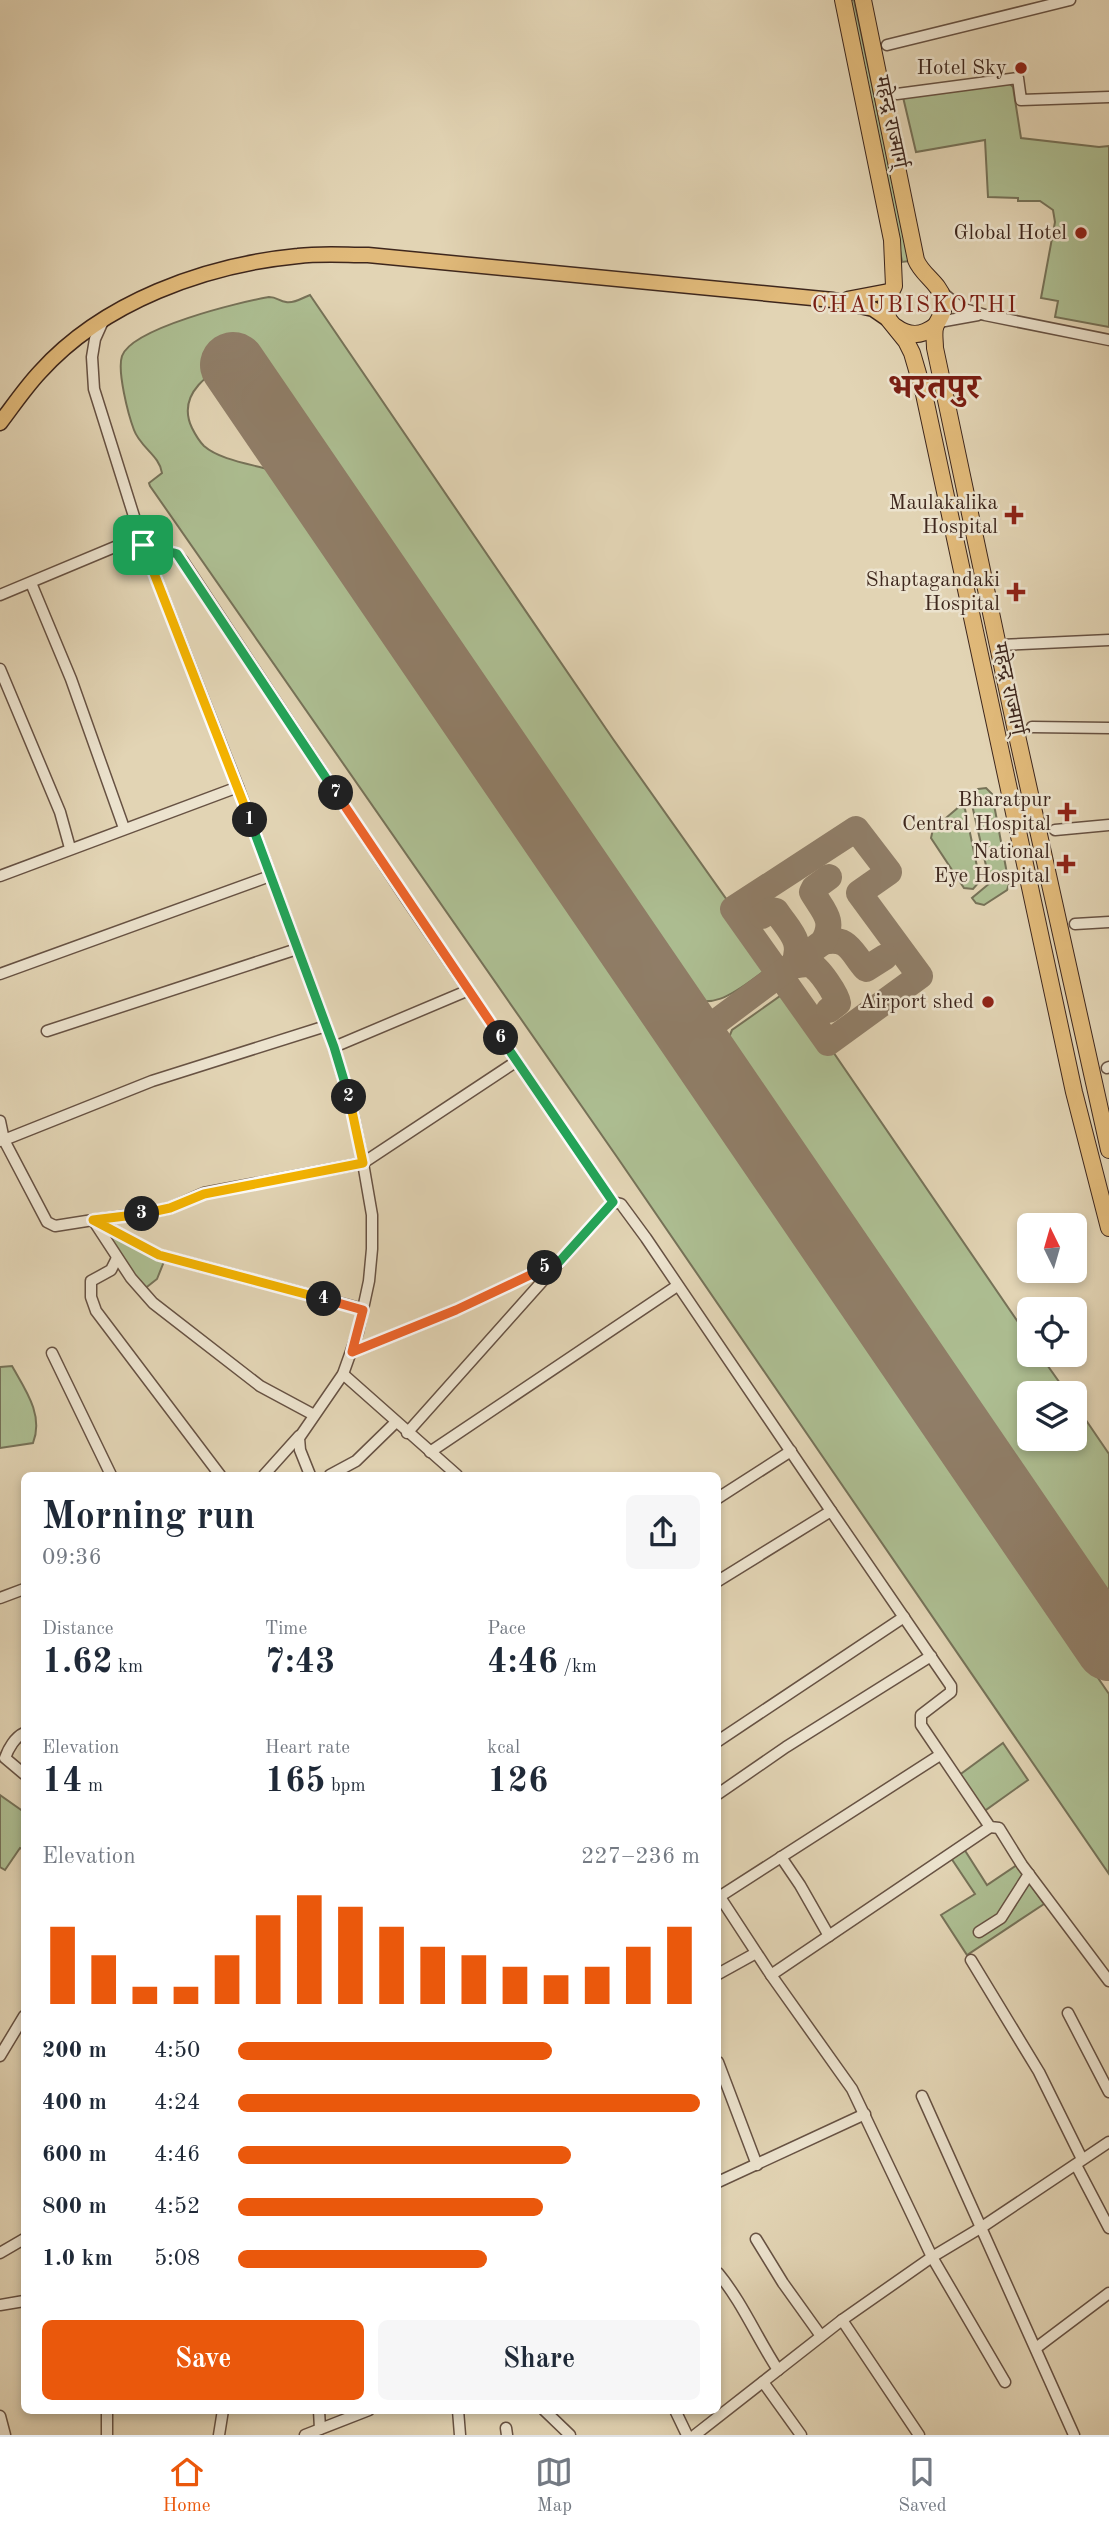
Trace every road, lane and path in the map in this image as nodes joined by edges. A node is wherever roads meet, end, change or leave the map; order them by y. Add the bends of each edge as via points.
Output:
1 (843, 0) edge
2 (863, 0) edge
3 (1069, 0) edge
4 (887, 45) dead end
5 (897, 94) dead end
6 (1109, 97) edge
7 (937, 287) junction
8 (892, 288) junction
9 (833, 300) junction
10 (985, 315) junction
11 (104, 319) junction
12 (892, 323) junction
13 (937, 324) junction
14 (1109, 340) edge
15 (0, 423) edge
16 (142, 541) junction
17 (31, 583) junction
18 (0, 595) edge
19 (1109, 640) edge
20 (999, 645) junction
21 (0, 669) edge
22 (1032, 727) dead end
23 (1109, 728) edge
24 (238, 787) junction
25 (1109, 825) edge
26 (124, 828) junction
27 (1055, 830) dead end
28 (70, 848) junction
29 (0, 876) edge
30 (270, 876) junction
31 (1109, 922) edge
32 (1075, 924) dead end
33 (297, 949) junction
34 (0, 974) edge
35 (469, 990) junction
36 (326, 1026) junction
37 (47, 1031) dead end
38 (334, 1047) junction
39 (517, 1061) junction
40 (0, 1121) edge
41 (2, 1140) edge
42 (1109, 1150) edge
43 (363, 1163) junction
44 (613, 1202) junction
45 (93, 1220) junction
46 (1109, 1228) edge
47 (117, 1258) junction
48 (559, 1262) junction
49 (677, 1286) junction
50 (363, 1310) junction
51 (352, 1352) junction
52 (52, 1353) dead end
53 (343, 1374) junction
54 (314, 1415) junction
55 (396, 1422) junction
56 (407, 1433) junction
57 (301, 1434) junction
58 (791, 1451) junction
59 (430, 1452) junction
60 (110, 1472) edge
61 (218, 1472) edge
62 (267, 1472) edge
63 (309, 1472) edge
64 (336, 1472) edge
65 (453, 1472) edge
66 (721, 1496) edge
67 (831, 1511) junction
68 (721, 1579) edge
69 (21, 1590) edge
70 (0, 1598) edge
71 (904, 1617) junction
72 (931, 1656) junction
73 (21, 1734) edge
74 (721, 1739) edge
75 (940, 1755) junction
76 (21, 1771) edge
77 (721, 1792) edge
78 (990, 1827) junction
79 (782, 1857) junction
80 (1029, 1874) junction
81 (721, 1893) edge
82 (721, 1900) edge
83 (979, 1933) dead end
84 (829, 1936) junction
85 (756, 1953) junction
86 (971, 1961) dead end
87 (721, 1972) edge
88 (771, 1975) junction
89 (1109, 1981) edge
90 (1068, 2013) dead end
91 (21, 2021) edge
92 (13, 2034) junction
93 (21, 2038) edge
94 (2, 2049) edge
95 (721, 2070) edge
96 (1109, 2092) edge
97 (922, 2096) dead end
98 (864, 2114) junction
99 (1109, 2142) edge
100 (1079, 2162) junction
101 (757, 2165) junction
102 (721, 2181) edge
103 (982, 2227) junction
104 (1109, 2228) edge
105 (757, 2238) dead end
106 (21, 2241) edge
107 (0, 2253) edge
108 (932, 2257) junction
109 (721, 2278) edge
110 (1106, 2295) edge
111 (21, 2302) edge
112 (0, 2305) edge
113 (1109, 2309) edge
114 (842, 2320) junction
115 (821, 2336) junction
116 (1036, 2348) junction
117 (778, 2370) junction
118 (763, 2382) junction
119 (1005, 2382) dead end
120 (107, 2414) edge
121 (222, 2414) edge
122 (319, 2414) edge
123 (359, 2414) edge
124 (458, 2414) edge
125 (548, 2414) edge
126 (677, 2414) edge
127 (0, 2416) edge
128 (320, 2429) junction
129 (5, 2435) edge
130 (107, 2435) edge
131 (219, 2435) edge
132 (305, 2435) edge
133 (460, 2435) edge
134 (570, 2435) edge
135 (687, 2435) edge
136 (695, 2435) edge
137 (801, 2435) edge
138 (919, 2435) edge
139 (1074, 2435) edge

1 - 8 highway, महेन्द्र राज्मार्ग् via 890,224
2 - 7 highway, महेन्द्र राज्मार्ग् via 916,260
3 - 4 street
5 - 6 street via 1018,78 1021,100
7 - 8 highway via 917,276 900,280
7 - 10 street via 961,308
7 - 13 highway, महेन्द्र राज्मार्ग् via 944,309
8 - 9 main road
8 - 12 highway, महेन्द्र राज्मार्ग् via 886,302
9 - 11 main road via 323,254 268,260 203,276 140,299
9 - 12 main road via 873,309
10 - 13 street
10 - 14 street
11 - 15 main road via 41,371
11 - 16 street via 92,357 94,389
12 - 13 highway via 911,334 928,332
12 - 46 highway, महेन्द्र राज्मार्ग् via 912,353 924,394 1063,1042
13 - 20 highway, महेन्द्र राज्मार्ग् via 935,348
16 - 17 street
16 - 24 street
16 - 35 street via 154,551 166,550 183,561
17 - 18 street
17 - 26 street
19 - 20 street
20 - 42 highway, महेन्द्र राज्मार्ग्
21 - 28 street via 60,811
22 - 23 street
24 - 26 street
24 - 30 street
25 - 27 street
26 - 28 street
28 - 29 street
30 - 33 street
30 - 34 street
31 - 32 street
33 - 36 street
33 - 37 street
35 - 38 street
35 - 39 street
36 - 38 street
36 - 41 street via 152,1081
38 - 43 street
39 - 43 street
39 - 44 street
40 - 41 street
41 - 45 street via 51,1225
43 - 45 street via 204,1194 161,1210
43 - 50 street via 372,1215
44 - 48 street
44 - 49 street via 621,1205
45 - 47 street
45 - 50 street via 159,1255
47 - 54 street via 153,1303 260,1386
47 - 61 street via 111,1270 91,1281 96,1311
48 - 51 street
48 - 56 street
49 - 58 street
49 - 59 street
50 - 51 street
51 - 53 street
52 - 60 street
53 - 54 street
53 - 55 street
54 - 57 street
55 - 56 street
55 - 64 street via 356,1461
56 - 59 street
57 - 62 street
57 - 63 street via 298,1441
58 - 66 street
58 - 67 street
59 - 65 street
67 - 68 street
67 - 71 street
69 - 70 street
71 - 72 street
71 - 74 street
72 - 75 street via 951,1692 919,1720
72 - 77 street
73 - 76 street via 5,1758
75 - 78 street
75 - 79 street
78 - 80 street via 999,1828
78 - 84 street
79 - 81 street
79 - 84 street
80 - 83 street via 1001,1918
80 - 89 street
82 - 85 street
84 - 88 street
85 - 87 street
85 - 88 street
86 - 100 street via 1039,2072
88 - 98 street via 852,2089
90 - 96 street
91 - 92 street
92 - 93 street
92 - 94 street
95 - 101 street
97 - 103 street
98 - 101 street
98 - 108 street
99 - 100 street
100 - 103 street
100 - 104 street
101 - 102 street
103 - 108 street
103 - 116 street
105 - 115 street
106 - 107 street
108 - 114 street
108 - 119 street
109 - 117 street
110 - 113 street
110 - 116 street
111 - 112 street
114 - 115 street
114 - 138 street
115 - 117 street
116 - 139 street
117 - 118 street
118 - 136 street
118 - 137 street
120 - 130 street
121 - 131 street
122 - 128 street
123 - 128 street
124 - 133 street
125 - 134 street
126 - 135 street
127 - 129 street
128 - 132 street

